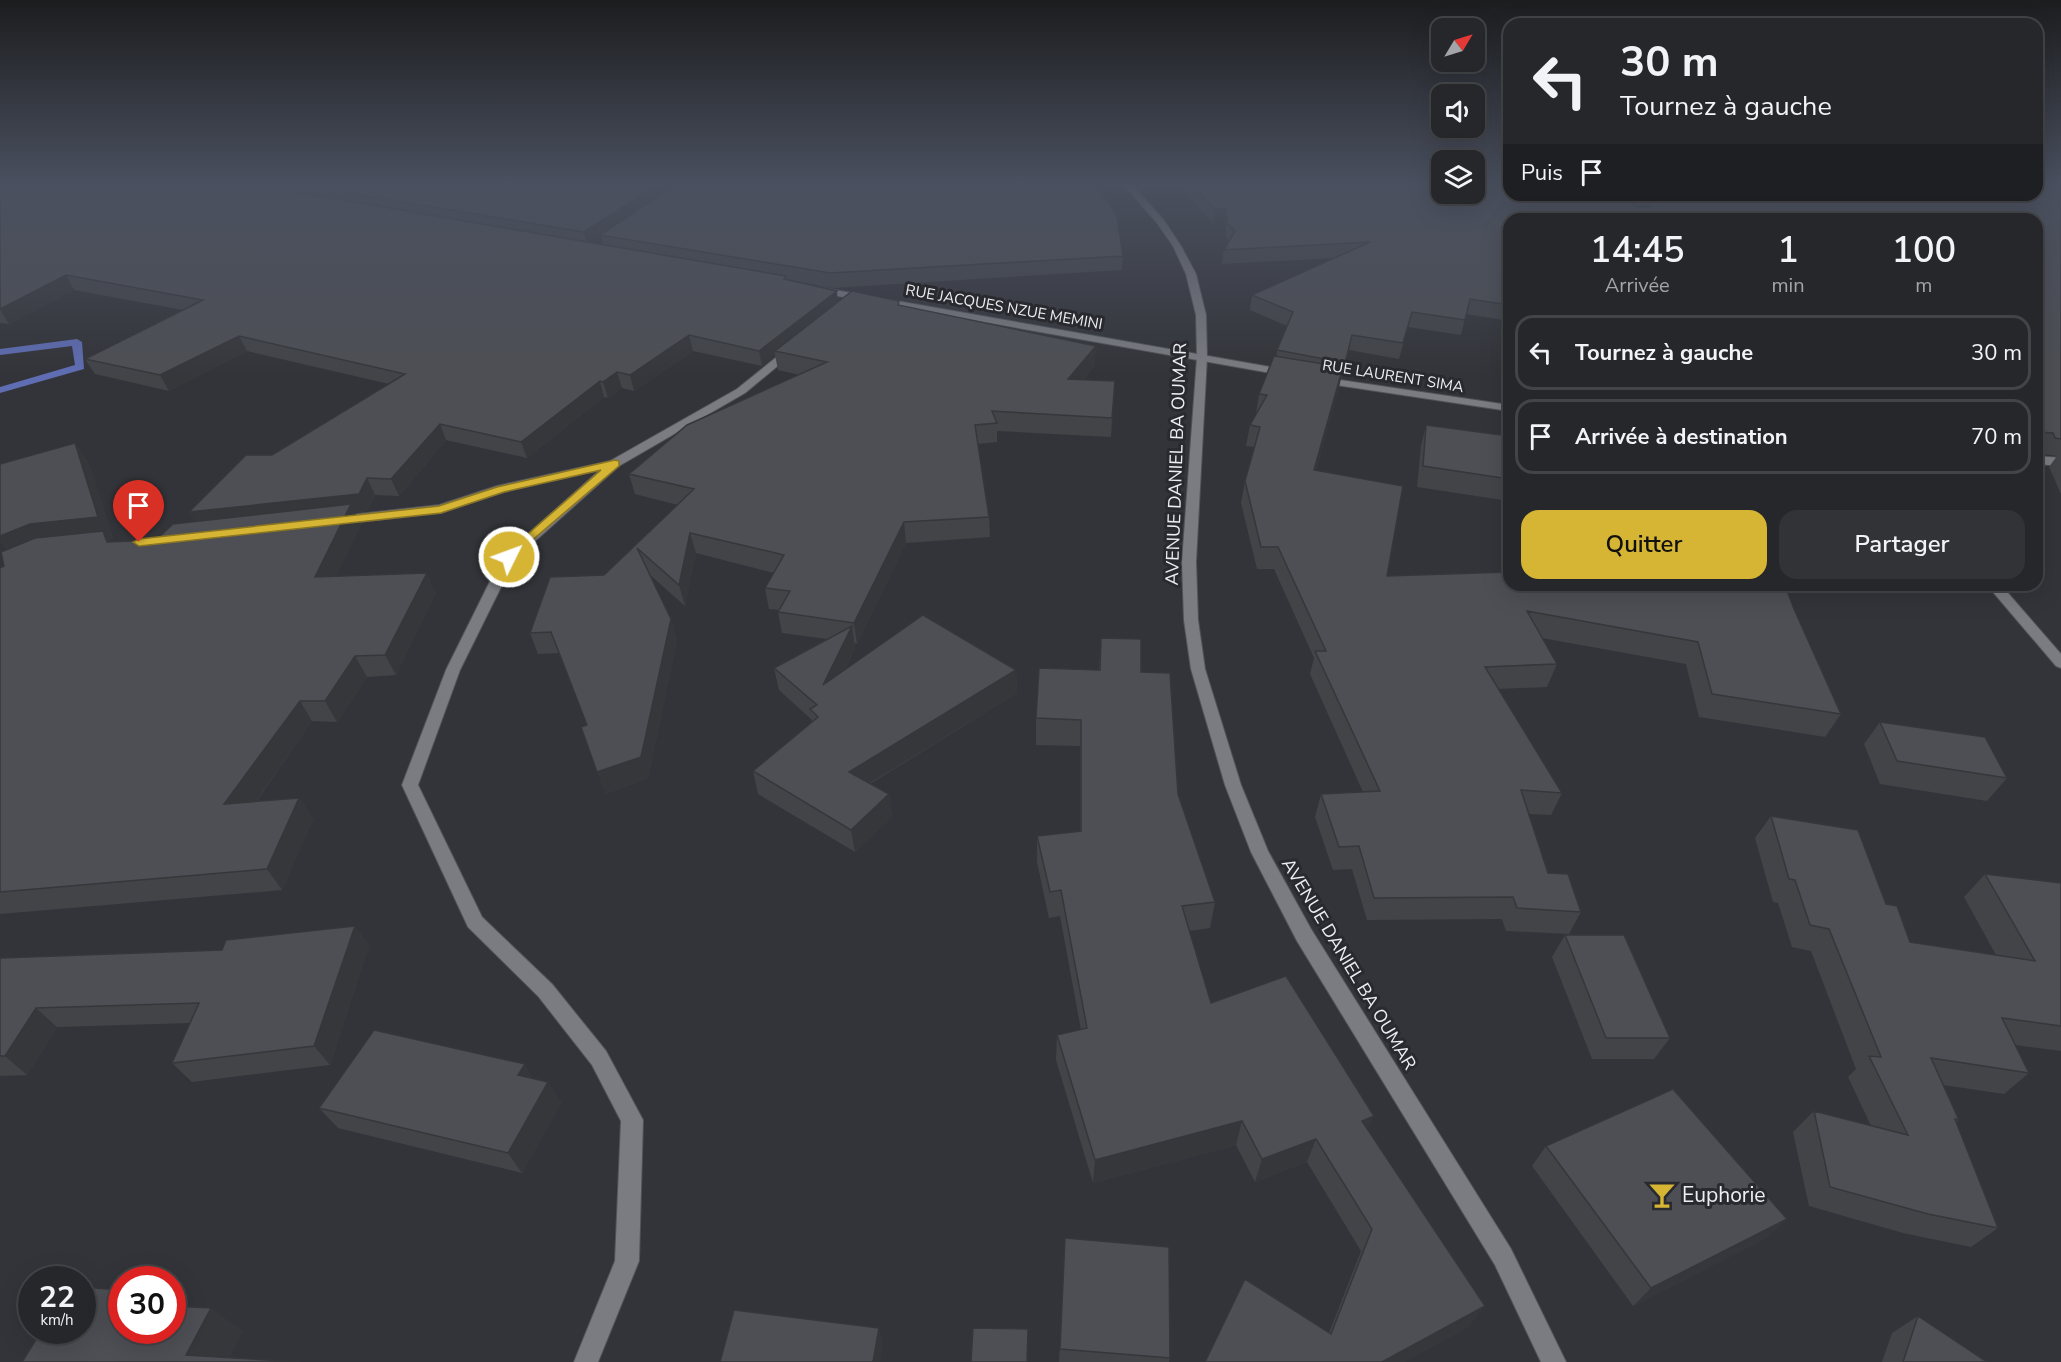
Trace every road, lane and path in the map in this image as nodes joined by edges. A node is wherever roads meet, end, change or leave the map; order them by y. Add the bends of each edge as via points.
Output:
1 (1176, 248) edge
2 (811, 289) edge
3 (858, 297) junction
4 (840, 311) edge
5 (804, 340) edge
6 (1202, 357) junction
7 (1503, 407) edge
8 (2043, 460) edge
9 (2061, 462) edge
10 (615, 463) junction
11 (325, 522) edge
12 (1999, 591) edge
13 (2061, 663) edge
14 (586, 1362) edge
15 (1554, 1362) edge

1 - 6 street, AVENUE DANIEL BA OUMAR via 1191,274 1201,315
2 - 3 street, RUE JACQUES NZUE MEMINI
3 - 4 street
3 - 6 street, RUE JACQUES NZUE MEMINI
5 - 10 street via 741,391
6 - 7 street, RUE LAURENT SIMA via 1348,385
6 - 15 street, AVENUE DANIEL BA OUMAR via 1189,562 1191,620 1198,669 1233,784 1260,852 1304,934 1503,1257
8 - 9 street
10 - 11 street via 501,489 441,509
10 - 14 street via 509,557 453,670 411,785 475,922 545,990 599,1058 632,1120 627,1261
12 - 13 street

